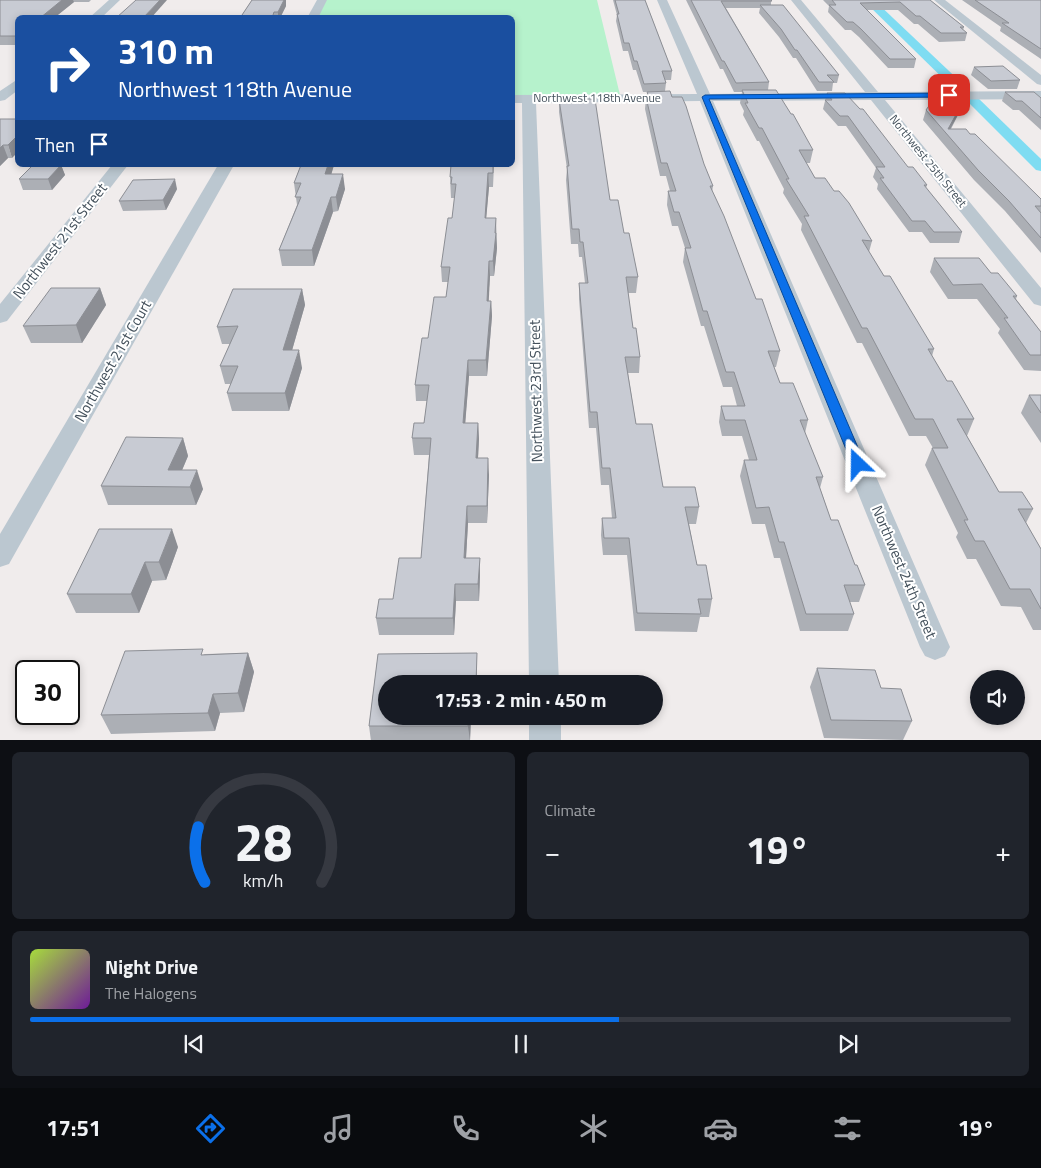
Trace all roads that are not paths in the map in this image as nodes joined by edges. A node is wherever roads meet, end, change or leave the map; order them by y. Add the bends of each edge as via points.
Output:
1 (115, 0) edge
2 (322, 0) edge
3 (662, 0) edge
4 (796, 0) edge
5 (939, 0) edge
6 (98, 15) edge
7 (314, 15) edge
8 (1041, 81) edge
9 (15, 86) edge
10 (1041, 95) edge
11 (875, 96) junction
12 (705, 97) junction
13 (0, 98) edge
14 (520, 99) edge
15 (0, 102) edge
16 (15, 102) edge
17 (118, 167) edge
18 (225, 167) edge
19 (1041, 300) edge
20 (0, 317) edge
21 (0, 557) edge
22 (935, 647) dead end
23 (544, 675) edge
24 (545, 725) edge
25 (545, 740) edge

1 - 6 street
2 - 7 street
3 - 12 street, Northwest 24th Street
4 - 11 street, Northwest 25th Street
5 - 8 street
9 - 13 street
10 - 11 street, Northwest 118th Avenue
11 - 12 street, Northwest 118th Avenue
11 - 19 street, Northwest 25th Street
12 - 14 street, Northwest 118th Avenue
12 - 22 street, Northwest 24th Street
14 - 23 street, Northwest 23rd Street
15 - 16 street
17 - 20 street, Northwest 21st Street
18 - 21 street, Northwest 21st Court
24 - 25 street

